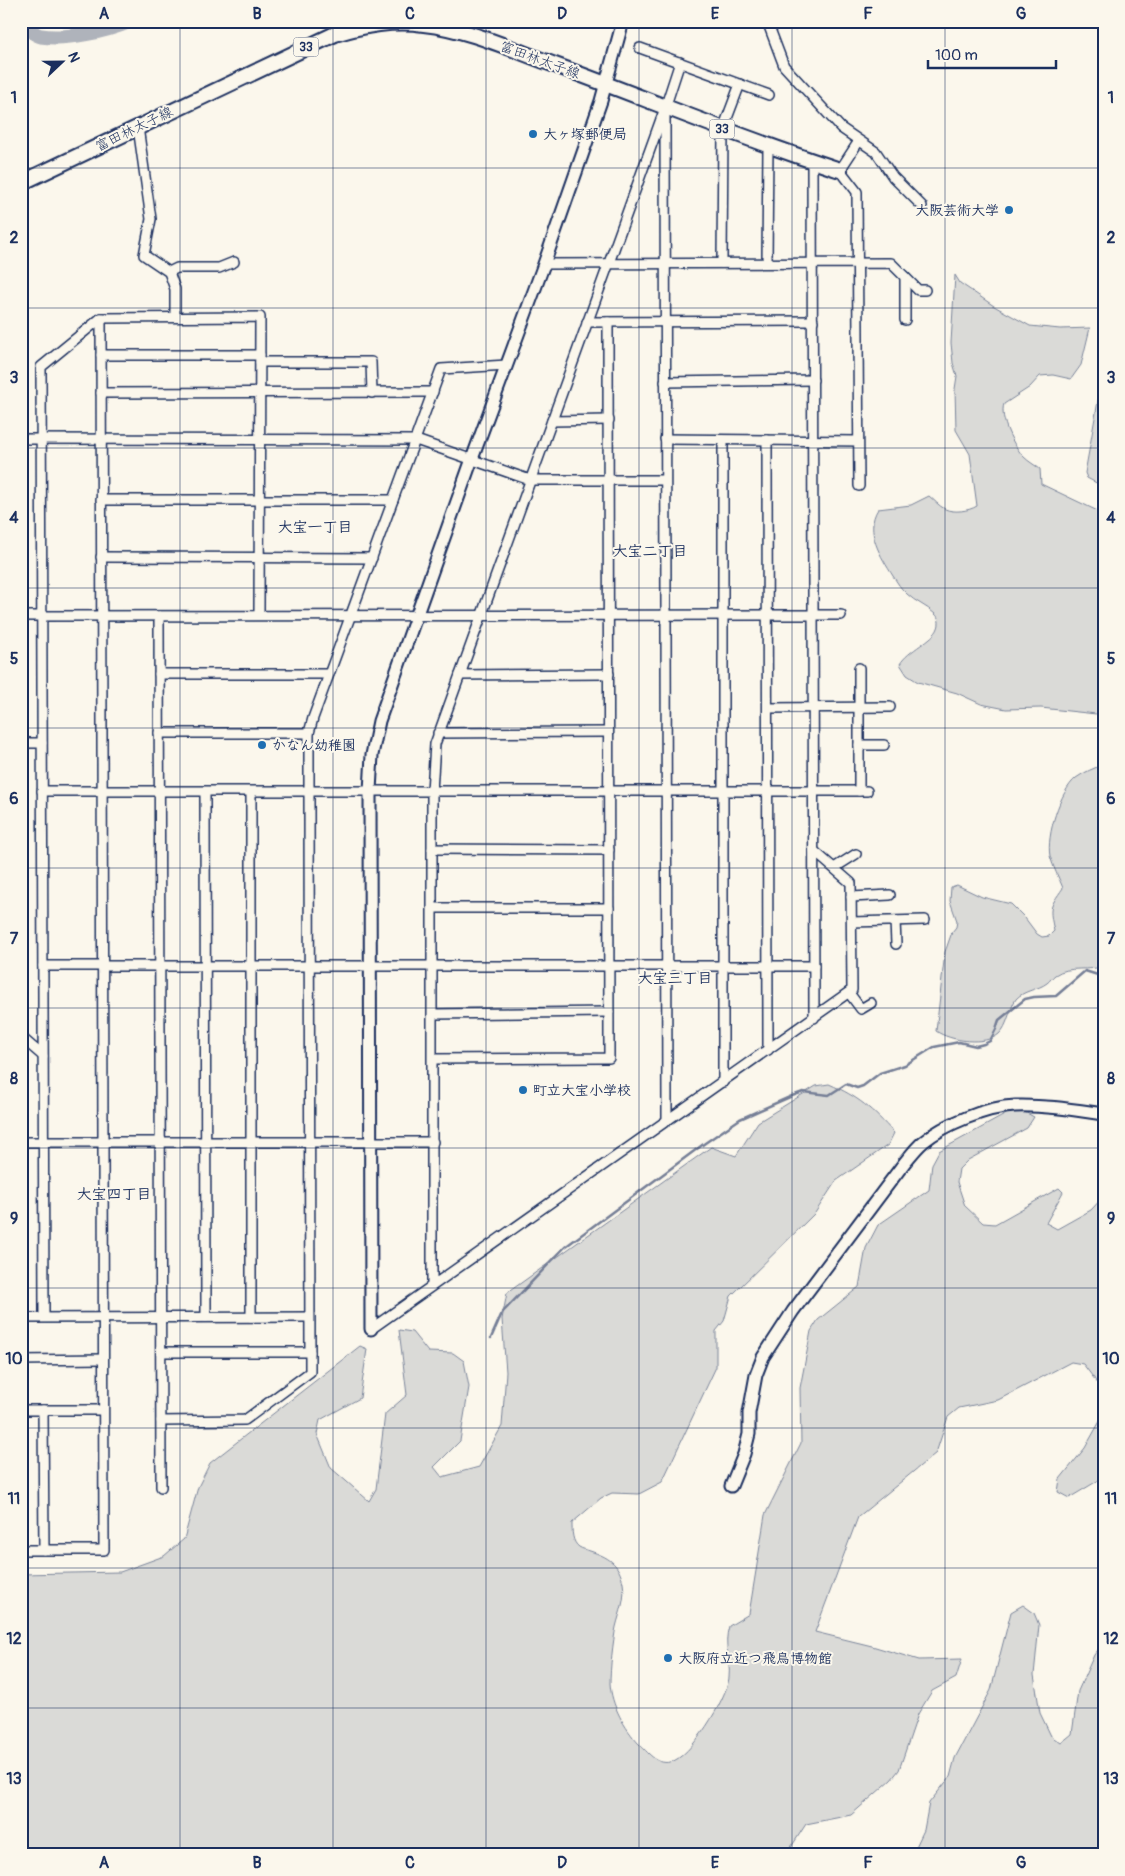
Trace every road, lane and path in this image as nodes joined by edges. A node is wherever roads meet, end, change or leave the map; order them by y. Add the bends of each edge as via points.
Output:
1 (623, 21) edge
2 (767, 21) edge
3 (640, 48) dead end
4 (680, 62) junction
5 (606, 84) junction
6 (740, 84) junction
7 (769, 95) dead end
8 (665, 108) junction
9 (138, 127) junction
10 (723, 130) junction
11 (860, 141) junction
12 (768, 145) junction
13 (812, 161) junction
14 (840, 170) junction
15 (21, 183) edge
16 (922, 206) dead end
17 (234, 262) dead end
18 (722, 263) junction
19 (767, 263) junction
20 (812, 263) junction
21 (858, 263) junction
22 (544, 264) junction
23 (609, 264) junction
24 (665, 264) junction
25 (169, 272) junction
26 (905, 277) junction
27 (925, 290) dead end
28 (175, 317) junction
29 (101, 318) junction
30 (905, 320) dead end
31 (665, 321) junction
32 (813, 321) junction
33 (587, 322) junction
34 (608, 322) junction
35 (101, 356) junction
36 (260, 359) junction
37 (507, 365) junction
38 (813, 380) junction
39 (665, 382) junction
40 (372, 392) junction
41 (432, 392) junction
42 (101, 393) junction
43 (260, 394) junction
44 (609, 420) junction
45 (552, 421) junction
46 (42, 438) junction
47 (260, 438) junction
48 (21, 439) edge
49 (101, 439) junction
50 (416, 440) junction
51 (665, 440) junction
52 (723, 440) junction
53 (767, 440) junction
54 (812, 441) junction
55 (858, 441) junction
56 (472, 458) junction
57 (609, 479) junction
58 (530, 480) junction
59 (665, 480) junction
60 (859, 486) dead end
61 (101, 500) junction
62 (260, 500) junction
63 (393, 500) junction
64 (101, 557) junction
65 (260, 557) junction
66 (372, 558) junction
67 (259, 615) junction
68 (351, 615) junction
69 (842, 615) dead end
70 (21, 616) edge
71 (43, 616) junction
72 (102, 616) junction
73 (159, 616) junction
74 (415, 616) junction
75 (481, 616) junction
76 (609, 616) junction
77 (665, 616) junction
78 (722, 616) junction
79 (767, 616) junction
80 (813, 616) junction
81 (859, 668) dead end
82 (159, 674) junction
83 (329, 674) junction
84 (609, 674) junction
85 (460, 675) junction
86 (890, 707) dead end
87 (768, 708) junction
88 (813, 708) junction
89 (859, 708) junction
90 (608, 732) junction
91 (159, 733) junction
92 (309, 733) junction
93 (438, 733) junction
94 (42, 743) junction
95 (21, 744) edge
96 (859, 745) junction
97 (884, 745) dead end
98 (42, 791) junction
99 (102, 791) junction
100 (309, 791) junction
101 (370, 791) junction
102 (432, 791) junction
103 (609, 791) junction
104 (666, 791) junction
105 (723, 791) junction
106 (159, 792) junction
107 (205, 792) junction
108 (251, 792) junction
109 (768, 792) junction
110 (814, 792) junction
111 (432, 849) junction
112 (609, 850) junction
113 (814, 851) junction
114 (856, 854) dead end
115 (834, 868) junction
116 (890, 895) dead end
117 (851, 897) junction
118 (432, 908) junction
119 (609, 908) junction
120 (925, 920) dead end
121 (895, 921) junction
122 (852, 922) junction
123 (896, 944) dead end
124 (723, 965) junction
125 (769, 965) junction
126 (43, 966) junction
127 (102, 966) junction
128 (160, 966) junction
129 (206, 966) junction
130 (251, 966) junction
131 (310, 966) junction
132 (371, 966) junction
133 (432, 966) junction
134 (666, 966) junction
135 (814, 966) junction
136 (609, 967) junction
137 (850, 993) junction
138 (871, 1003) dead end
139 (609, 1012) junction
140 (433, 1014) junction
141 (814, 1018) junction
142 (21, 1037) edge
143 (768, 1050) junction
144 (43, 1056) junction
145 (433, 1059) junction
146 (723, 1082) junction
147 (1104, 1114) edge
148 (667, 1122) junction
149 (205, 1141) junction
150 (251, 1141) junction
151 (310, 1141) junction
152 (21, 1142) edge
153 (44, 1142) junction
154 (102, 1142) junction
155 (160, 1142) junction
156 (371, 1142) junction
157 (432, 1142) junction
158 (432, 1285) junction
159 (44, 1317) junction
160 (103, 1317) junction
161 (161, 1317) junction
162 (206, 1317) junction
163 (251, 1317) junction
164 (309, 1317) junction
165 (21, 1318) edge
166 (371, 1329) joint
167 (161, 1352) junction
168 (310, 1352) junction
169 (103, 1359) junction
170 (21, 1360) edge
171 (21, 1410) edge
172 (43, 1410) junction
173 (103, 1410) junction
174 (162, 1421) junction
175 (731, 1486) dead end
176 (161, 1487) dead end
177 (21, 1550) edge
178 (44, 1550) junction

1 - 5 street
2 - 11 street via 784,66 841,128
3 - 4 street
4 - 6 street
4 - 8 street
5 - 8 main road, 富田林太子線 / 33
5 - 9 main road, 富田林太子線 / 33 via 442,27 375,24 335,34
5 - 22 street
6 - 7 street
6 - 10 street
8 - 10 main road, 富田林太子線 / 33
8 - 23 street
8 - 24 street
9 - 15 main road, 富田林太子線 / 33
9 - 25 street via 151,219 144,255
10 - 12 main road, 富田林太子線 / 33
10 - 18 street
11 - 14 street
11 - 16 street via 876,152 893,177
12 - 13 main road, 富田林太子線 / 33
12 - 19 street
13 - 14 main road, 富田林太子線 / 33
13 - 20 street
14 - 21 street via 857,192
17 - 25 street via 219,268 177,268
18 - 19 street
18 - 24 street
19 - 20 street
20 - 21 street
20 - 32 street
21 - 26 street via 891,262
21 - 55 street
22 - 23 street
22 - 37 street
23 - 24 street
23 - 33 street
24 - 31 street
25 - 28 street via 175,288
26 - 27 street via 918,290
26 - 30 street
28 - 29 street
28 - 36 street via 260,317
29 - 35 street
29 - 46 street via 41,367
31 - 32 street
31 - 34 street
31 - 39 street
32 - 38 street
33 - 34 street
33 - 45 street
34 - 44 street
35 - 36 street
35 - 42 street
36 - 40 street via 371,362
36 - 43 street
37 - 41 street via 441,369
37 - 56 street
38 - 39 street
38 - 54 street
39 - 51 street
40 - 41 street
40 - 43 street
41 - 50 street
42 - 43 street
42 - 49 street
43 - 47 street
44 - 45 street
44 - 57 street
45 - 58 street
46 - 48 street
46 - 49 street
46 - 71 street
47 - 49 street
47 - 50 street
47 - 62 street
49 - 61 street
50 - 56 street
50 - 63 street
51 - 52 street
51 - 59 street
52 - 53 street
52 - 78 street
53 - 54 street
53 - 79 street
54 - 55 street
54 - 80 street
55 - 60 street
56 - 58 street
56 - 74 street
57 - 58 street
57 - 59 street
57 - 76 street
58 - 75 street
59 - 77 street
61 - 62 street
61 - 64 street
62 - 63 street
62 - 65 street
63 - 66 street
64 - 65 street
64 - 72 street
65 - 66 street
65 - 67 street
66 - 68 street
67 - 68 street
67 - 73 street
68 - 74 street
68 - 83 street
69 - 80 street
70 - 71 street
71 - 72 street
71 - 94 street
72 - 73 street
72 - 99 street
73 - 82 street
74 - 75 street
74 - 101 street via 379,721 372,755
75 - 76 street
75 - 85 street
76 - 77 street
76 - 84 street
77 - 78 street
77 - 104 street
78 - 79 street
78 - 105 street
79 - 80 street
79 - 87 street
80 - 88 street
81 - 89 street
82 - 83 street
82 - 91 street
83 - 92 street
84 - 85 street
84 - 90 street
85 - 93 street
86 - 89 street
87 - 88 street
87 - 109 street
88 - 89 street
88 - 110 street
89 - 96 street
90 - 93 street
90 - 103 street
91 - 92 street
91 - 106 street
92 - 100 street
93 - 102 street via 433,756
94 - 95 street
94 - 98 street
96 - 97 street
96 - 110 street via 863,791
98 - 99 street
98 - 126 street
99 - 106 street
99 - 127 street
100 - 101 street
100 - 108 street
100 - 131 street
101 - 102 street
101 - 132 street
102 - 103 street
102 - 111 street
103 - 104 street
103 - 112 street
104 - 105 street
104 - 134 street
105 - 109 street
105 - 124 street
106 - 107 street
106 - 128 street
107 - 108 street
107 - 129 street
108 - 130 street
109 - 110 street
109 - 125 street
110 - 113 street
111 - 112 street
111 - 118 street
112 - 119 street
113 - 115 street
113 - 135 street
114 - 115 street
115 - 117 street via 851,883
116 - 117 street
117 - 122 street
118 - 119 street
118 - 133 street
119 - 136 street
120 - 121 street
121 - 122 street
121 - 123 street
122 - 137 street
124 - 125 street
124 - 134 street
124 - 146 street
125 - 135 street
125 - 143 street
126 - 127 street
126 - 144 street
127 - 128 street
127 - 154 street
128 - 129 street
128 - 155 street
129 - 130 street
129 - 149 street
130 - 131 street
130 - 150 street
131 - 132 street
131 - 151 street
132 - 133 street
132 - 156 street
133 - 136 street
133 - 140 street
134 - 136 street
134 - 148 street
135 - 141 street
136 - 139 street
137 - 138 street via 861,1009
137 - 141 street
139 - 140 street
139 - 145 street via 609,1058
140 - 145 street
141 - 143 street
142 - 144 street
143 - 146 street
144 - 153 street
145 - 157 street
146 - 148 street
147 - 175 street via 1015,1106 996,1109 948,1126 923,1142 793,1311 763,1357 756,1375 749,1434
148 - 158 street
149 - 150 street
149 - 155 street
149 - 162 street
150 - 151 street
150 - 163 street
151 - 156 street
151 - 164 street
152 - 153 street
153 - 154 street
153 - 159 street
154 - 155 street
154 - 160 street
155 - 161 street
156 - 157 street
156 - 166 street
157 - 158 street
158 - 166 street
159 - 160 street
159 - 165 street
160 - 161 street
160 - 169 street
161 - 162 street
161 - 167 street
162 - 163 street
163 - 164 street
164 - 168 street
167 - 168 street
167 - 174 street
168 - 174 street via 310,1372 245,1420
169 - 170 street
169 - 173 street
171 - 172 street
172 - 173 street
172 - 178 street
173 - 178 street via 104,1550
174 - 176 street
177 - 178 street

